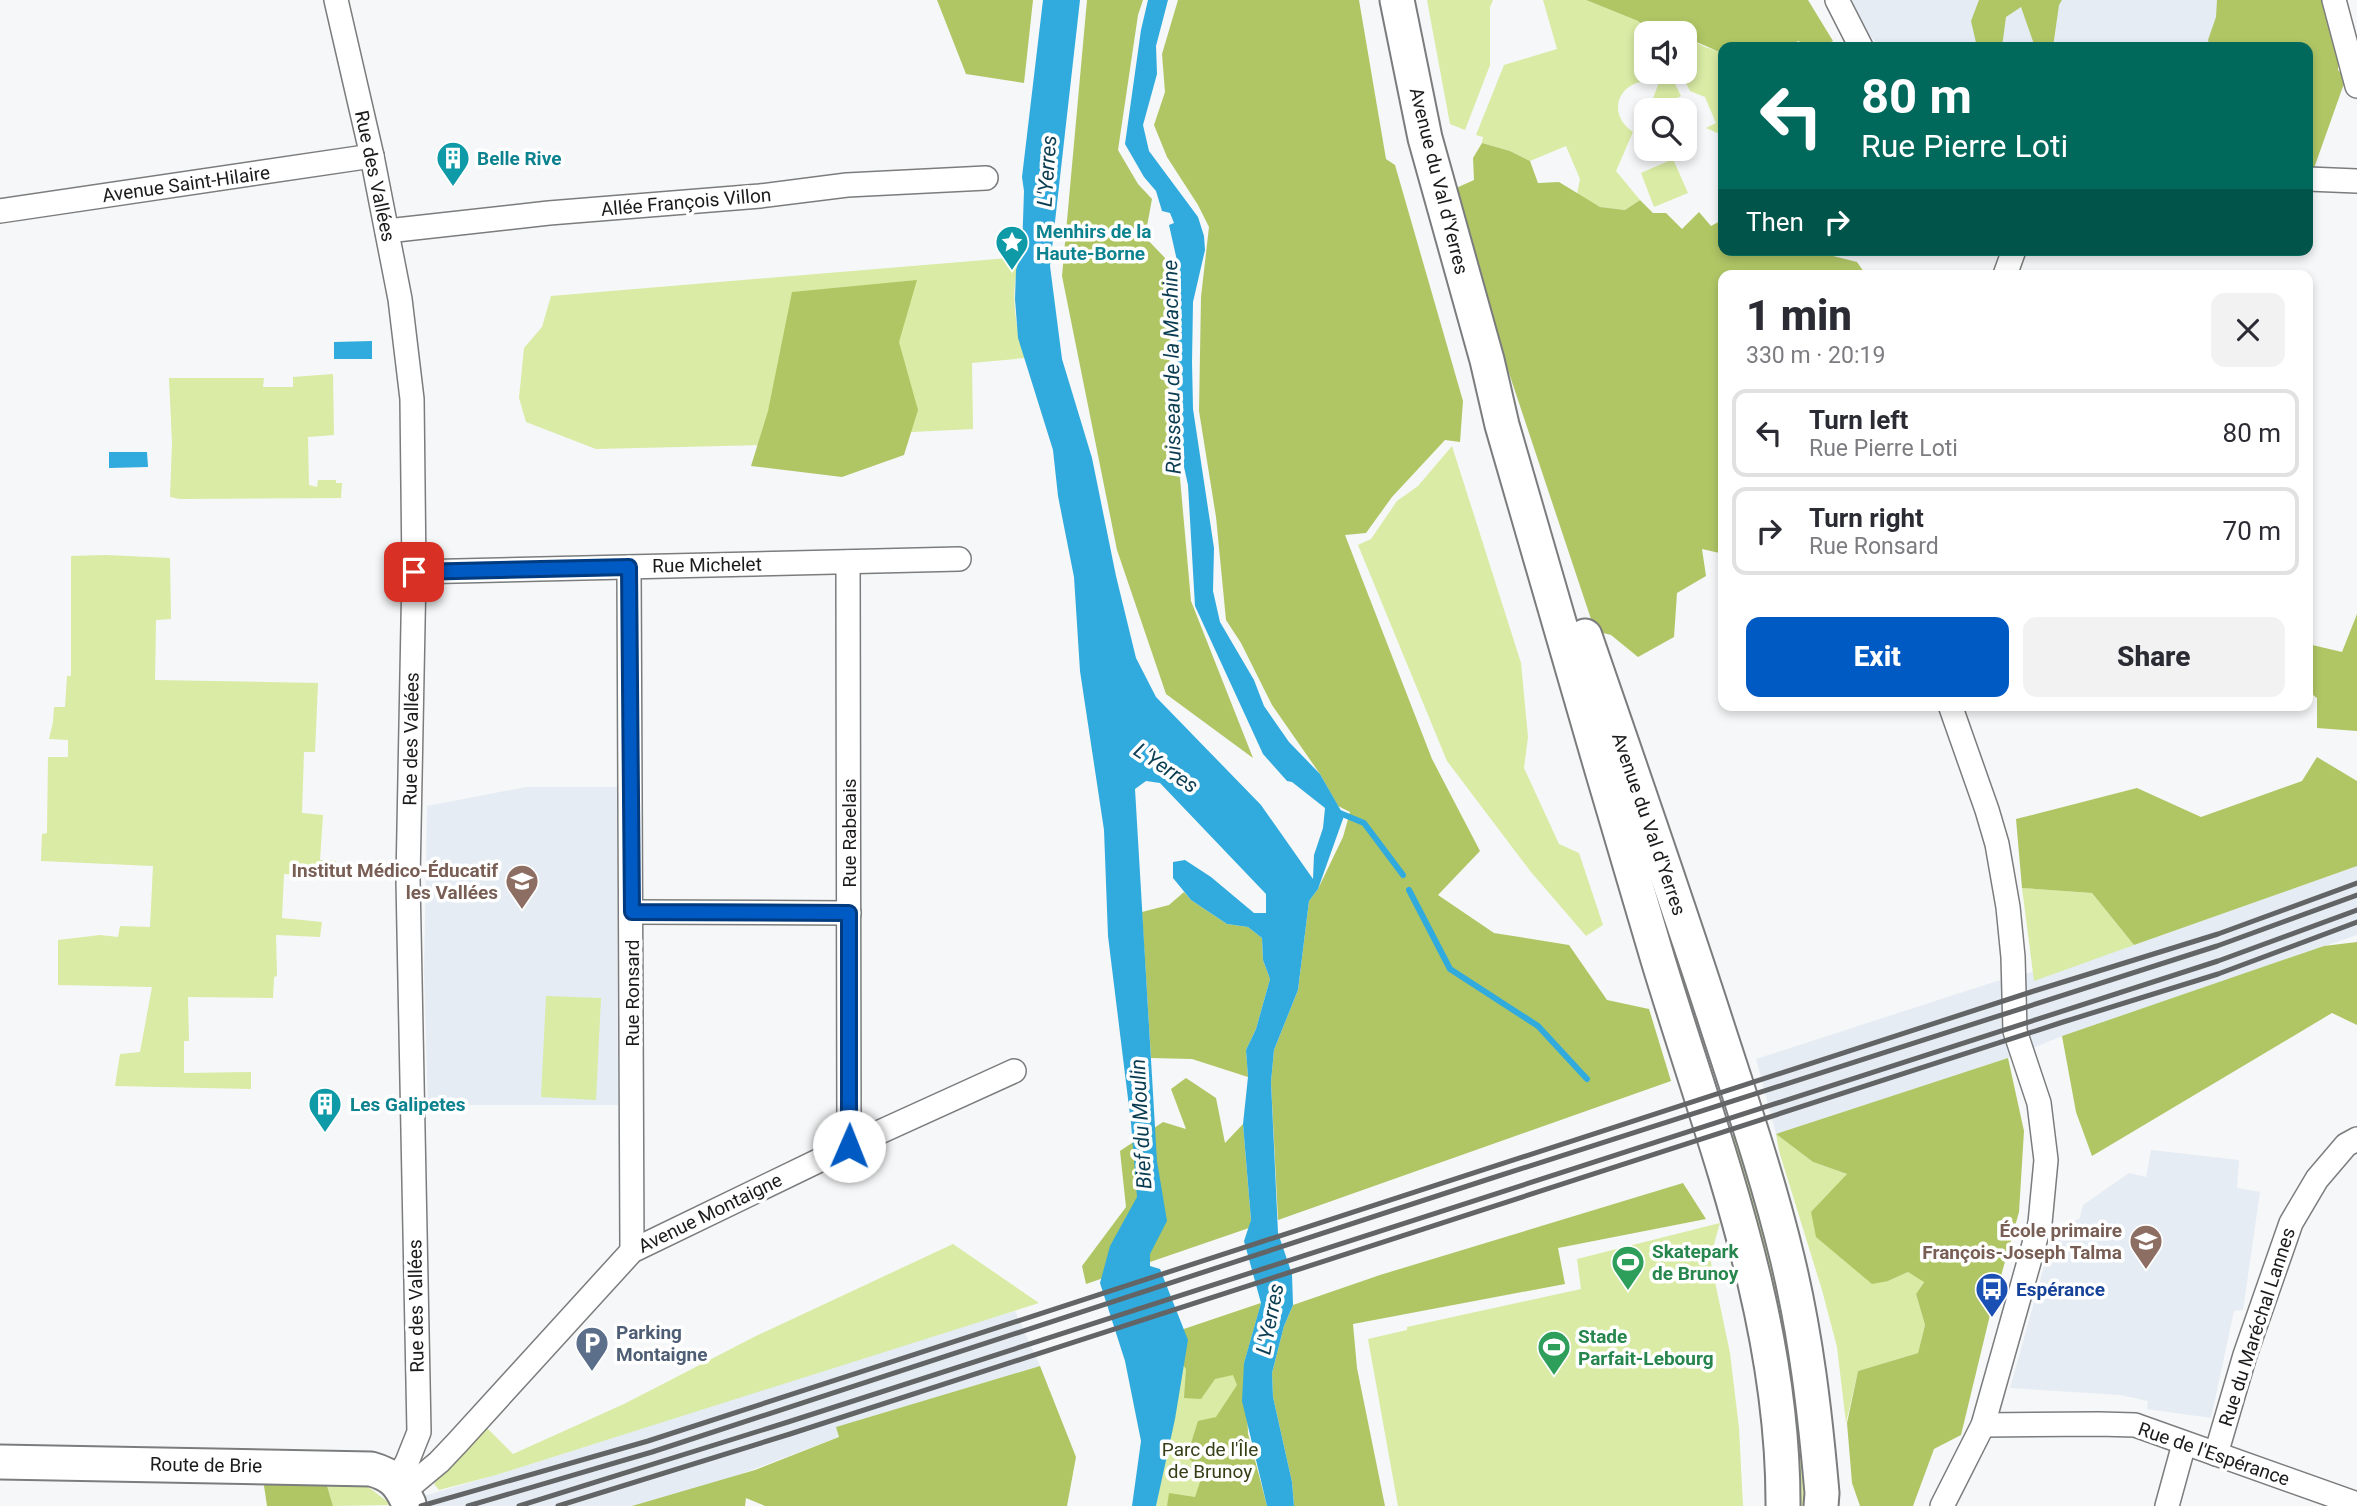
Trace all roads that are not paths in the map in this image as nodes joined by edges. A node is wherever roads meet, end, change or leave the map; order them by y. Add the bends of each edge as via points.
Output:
1 (336, 0) edge
2 (1398, 0) edge
3 (1837, 0) edge
4 (2334, 0) edge
5 (1858, 42) edge
6 (2355, 71) edge
7 (372, 156) junction
8 (986, 178) dead end
9 (2313, 179) edge
10 (2357, 181) edge
11 (0, 211) edge
12 (387, 231) junction
13 (1487, 360) junction
14 (959, 559) dead end
15 (849, 562) junction
16 (629, 567) junction
17 (414, 572) junction
18 (1953, 711) edge
19 (632, 912) junction
20 (849, 913) junction
21 (1014, 1071) dead end
22 (2357, 1139) edge
23 (849, 1146) junction
24 (632, 1251) junction
25 (1983, 1425) junction
26 (457, 1443) junction
27 (2184, 1444) junction
28 (413, 1447) junction
29 (2216, 1454) junction
30 (0, 1462) edge
31 (403, 1492) edge
32 (1824, 1502) edge
33 (2357, 1504) edge
34 (1783, 1506) edge
35 (1942, 1506) edge
36 (2167, 1506) edge

1 - 7 street, Rue des Vallées
2 - 13 main road, Avenue du Val d'Yerres via 1425,138
3 - 5 street
4 - 6 street
7 - 11 street, Avenue Saint-Hilaire
7 - 12 street, Rue des Vallées
8 - 12 street, Allée François Villon via 847,185
9 - 10 street
12 - 17 street, Rue des Vallées via 409,366
13 - 32 main road, Avenue du Val d'Yerres via 1516,429 1765,1174 1795,1293 1815,1403
13 - 34 main road, Avenue du Val d'Yerres via 1552,600 1750,1256 1780,1425
14 - 15 street, Rue Michelet
15 - 16 street, Rue Michelet
15 - 20 street, Rue Rabelais
16 - 17 street, Rue Michelet
16 - 19 street, Rue Ronsard
17 - 28 street, Rue des Vallées via 408,880 419,1433
18 - 25 street via 1997,844 2013,957 2015,1031 2039,1103 2046,1160 2040,1223
19 - 20 street
19 - 24 street, Rue Ronsard
20 - 23 street, Rue Rabelais
21 - 23 street, Avenue Montaigne
22 - 29 street, Rue du Maréchal Lannes via 2346,1145 2317,1179 2291,1223
23 - 24 street, Avenue Montaigne
24 - 26 street, Avenue Montaigne
25 - 27 street, Rue de l'Espérance via 2135,1425
25 - 35 street
26 - 28 street
26 - 31 street, Avenue Montaigne
27 - 29 street, Rue de l'Espérance
27 - 36 street
28 - 31 street, Rue des Vallées
29 - 33 street, Rue de l'Espérance
30 - 31 main road, Route de Brie via 350,1467 386,1473

